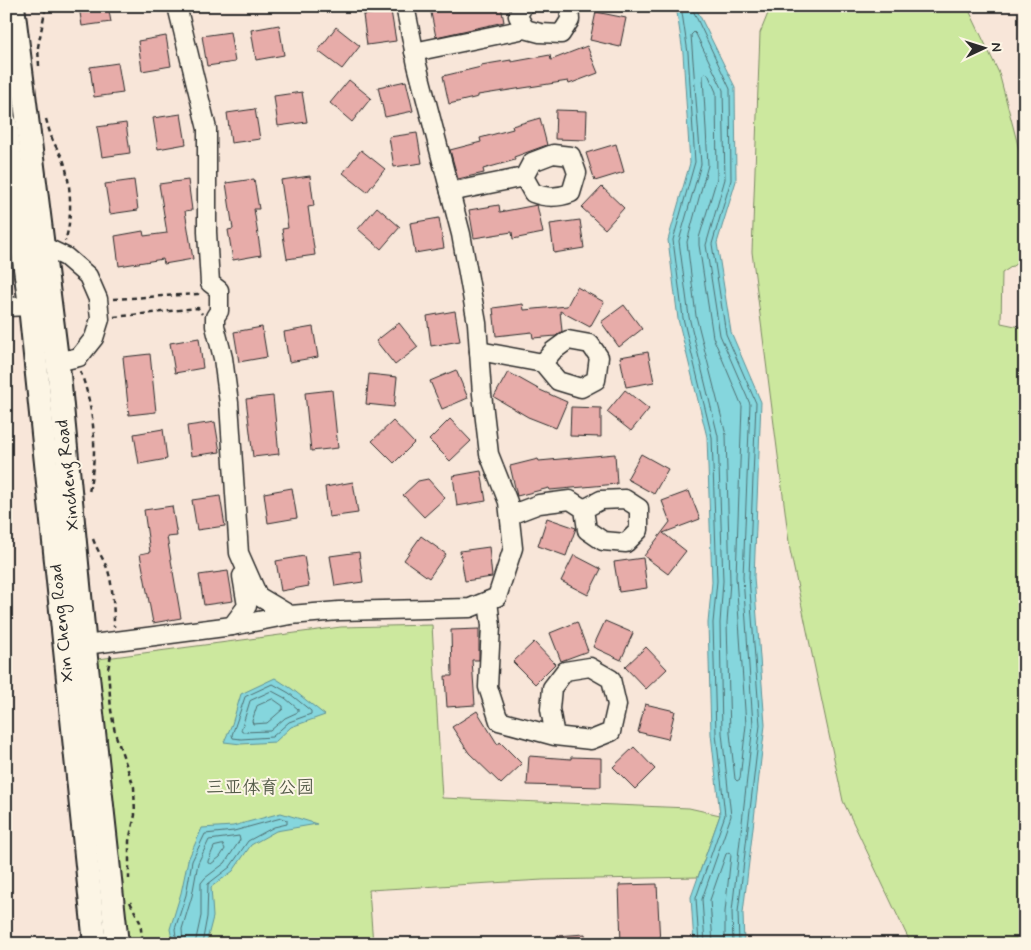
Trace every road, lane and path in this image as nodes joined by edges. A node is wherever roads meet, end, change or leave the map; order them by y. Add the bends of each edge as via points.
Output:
1 (13, 6) edge
2 (46, 6) edge
3 (177, 6) edge
4 (405, 6) edge
5 (522, 6) edge
6 (569, 6) edge
7 (525, 29) junction
8 (414, 52) junction
9 (40, 75) dead end
10 (45, 116) dead end
11 (6, 124) edge
12 (524, 177) dead end
13 (450, 192) junction
14 (52, 250) junction
15 (213, 286) junction
16 (98, 300) junction
17 (30, 306) junction
18 (6, 307) edge
19 (217, 315) junction
20 (100, 319) junction
21 (479, 351) junction
22 (57, 362) junction
23 (543, 363) dead end
24 (584, 509) dead end
25 (510, 515) junction
26 (239, 553) junction
27 (488, 601) junction
28 (290, 615) junction
29 (232, 626) junction
30 (85, 644) junction
31 (554, 736) junction
32 (96, 944) edge
33 (117, 944) edge

1 - 14 main road, Xincheng Road
2 - 9 path via 38,47
3 - 15 street via 207,129 207,232 210,283
4 - 8 street
5 - 7 street via 518,16
6 - 7 street via 570,20 561,34
7 - 8 street
8 - 13 street
10 - 14 path via 63,158 68,185 69,230
11 - 17 main road, Xin Cheng Road
12 - 13 street
13 - 21 street via 476,314
14 - 16 street via 66,257 88,276
14 - 22 main road, Xincheng Road
15 - 16 path via 200,287 198,294
15 - 19 street via 219,290
16 - 20 street
17 - 18 street
17 - 32 main road, Xin Cheng Road
19 - 20 path via 202,316 198,308
19 - 26 street via 215,326 229,403
20 - 22 street via 94,338 79,357
21 - 23 street
21 - 25 street via 490,454
22 - 30 main road, Xincheng Road
24 - 25 street via 570,500 539,504
25 - 27 street via 513,548 498,597
26 - 28 street via 258,596
26 - 29 street via 247,606
27 - 28 street via 470,608
27 - 31 street via 492,626 488,687 499,721
28 - 29 street
29 - 30 street
30 - 33 main road, Xincheng Road
31 - 31 street via 590,740 611,732 617,706 611,679 590,667 565,671 552,688 550,709

